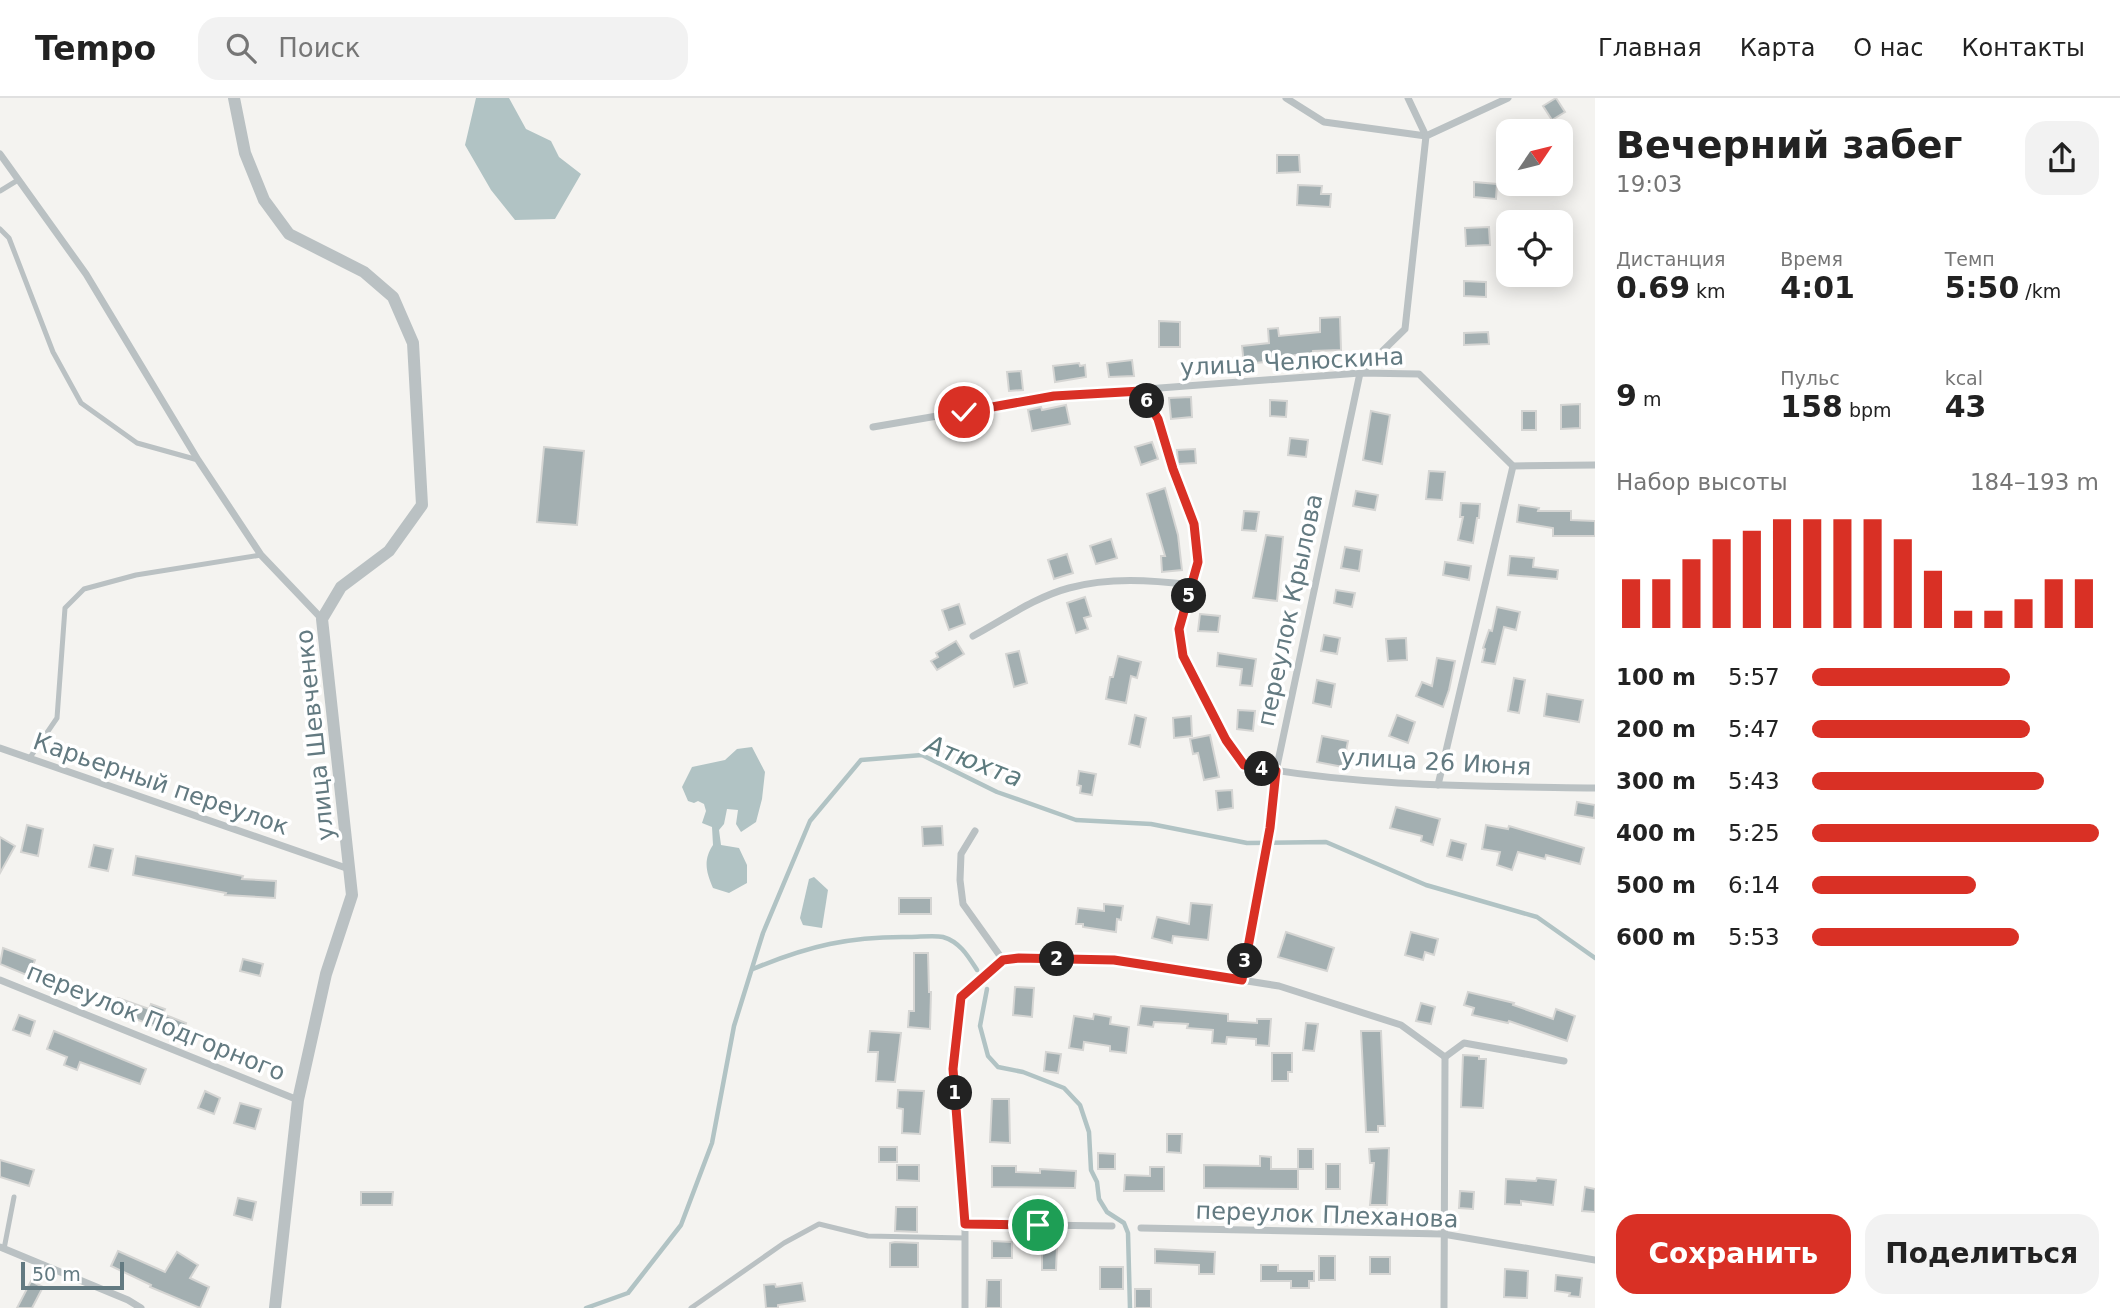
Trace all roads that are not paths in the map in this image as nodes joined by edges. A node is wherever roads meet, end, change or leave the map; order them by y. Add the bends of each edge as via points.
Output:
1 (234, 98) edge
2 (1286, 98) edge
3 (1408, 98) edge
4 (1508, 98) edge
5 (1426, 136) junction
6 (0, 154) edge
7 (18, 180) junction
8 (0, 191) edge
9 (0, 229) edge
10 (1360, 373) junction
11 (1141, 391) junction
12 (873, 427) dead end
13 (198, 460) junction
14 (1595, 465) edge
15 (1513, 466) junction
16 (261, 555) junction
17 (1192, 585) junction
18 (321, 619) junction
19 (972, 636) dead end
20 (0, 748) edge
21 (29, 759) junction
22 (1276, 771) junction
23 (1438, 786) junction
24 (1595, 788) edge
25 (975, 831) dead end
26 (350, 869) junction
27 (1003, 960) junction
28 (0, 980) edge
29 (1242, 980) junction
30 (1445, 1057) junction
31 (1564, 1060) dead end
32 (299, 1100) junction
33 (15, 1197) dead end
34 (965, 1224) junction
35 (1112, 1226) dead end
36 (1141, 1228) dead end
37 (1443, 1234) junction
38 (965, 1238) junction
39 (2, 1248) edge
40 (1595, 1259) edge
41 (141, 1308) edge
42 (275, 1308) edge
43 (691, 1308) edge
44 (965, 1308) edge
45 (1444, 1308) edge

1 - 18 street, улица Шевченко via 245,153 264,200 289,234 364,272 393,297 413,343 422,505 389,551 341,587
2 - 5 street via 1324,122
3 - 5 street
4 - 5 street
5 - 10 street via 1405,329
6 - 7 street
7 - 8 lane
7 - 13 street via 86,274
9 - 13 lane via 9,238 53,352 80,403 137,443
10 - 11 street, улица Челюскина
10 - 15 street, улица Челюскина via 1419,373
10 - 22 street, переулок Крылова
11 - 12 street, улица Челюскина via 1054,396
11 - 17 street via 1158,419 1194,524 1198,562
13 - 16 street
14 - 15 street
15 - 23 street
16 - 18 street
16 - 21 lane via 136,575 84,589 65,608 57,718
17 - 19 street via 1147,579 1067,588
17 - 22 street, улица 26 Июня via 1179,629 1183,656 1244,765
18 - 26 street, улица Шевченко
20 - 21 street, Карьерный переулок
21 - 26 street, Карьерный переулок
22 - 23 street, улица 26 Июня
22 - 29 street, переулок Крылова via 1266,856
23 - 24 street, улица 26 Июня
25 - 27 street via 961,854 963,904
26 - 32 street, улица Шевченко via 352,895 326,974
27 - 29 street via 1114,960
27 - 34 street via 961,997 953,1069
28 - 32 street, переулок Подгорного
29 - 30 street via 1279,986 1401,1025
30 - 31 street via 1464,1043
30 - 37 street
32 - 42 street, улица Шевченко
33 - 39 lane
34 - 35 street
34 - 38 street
36 - 37 street, переулок Плеханова
37 - 40 street, переулок Плеханова
37 - 45 street
38 - 43 lane via 868,1236 819,1224
38 - 44 street
39 - 41 street

